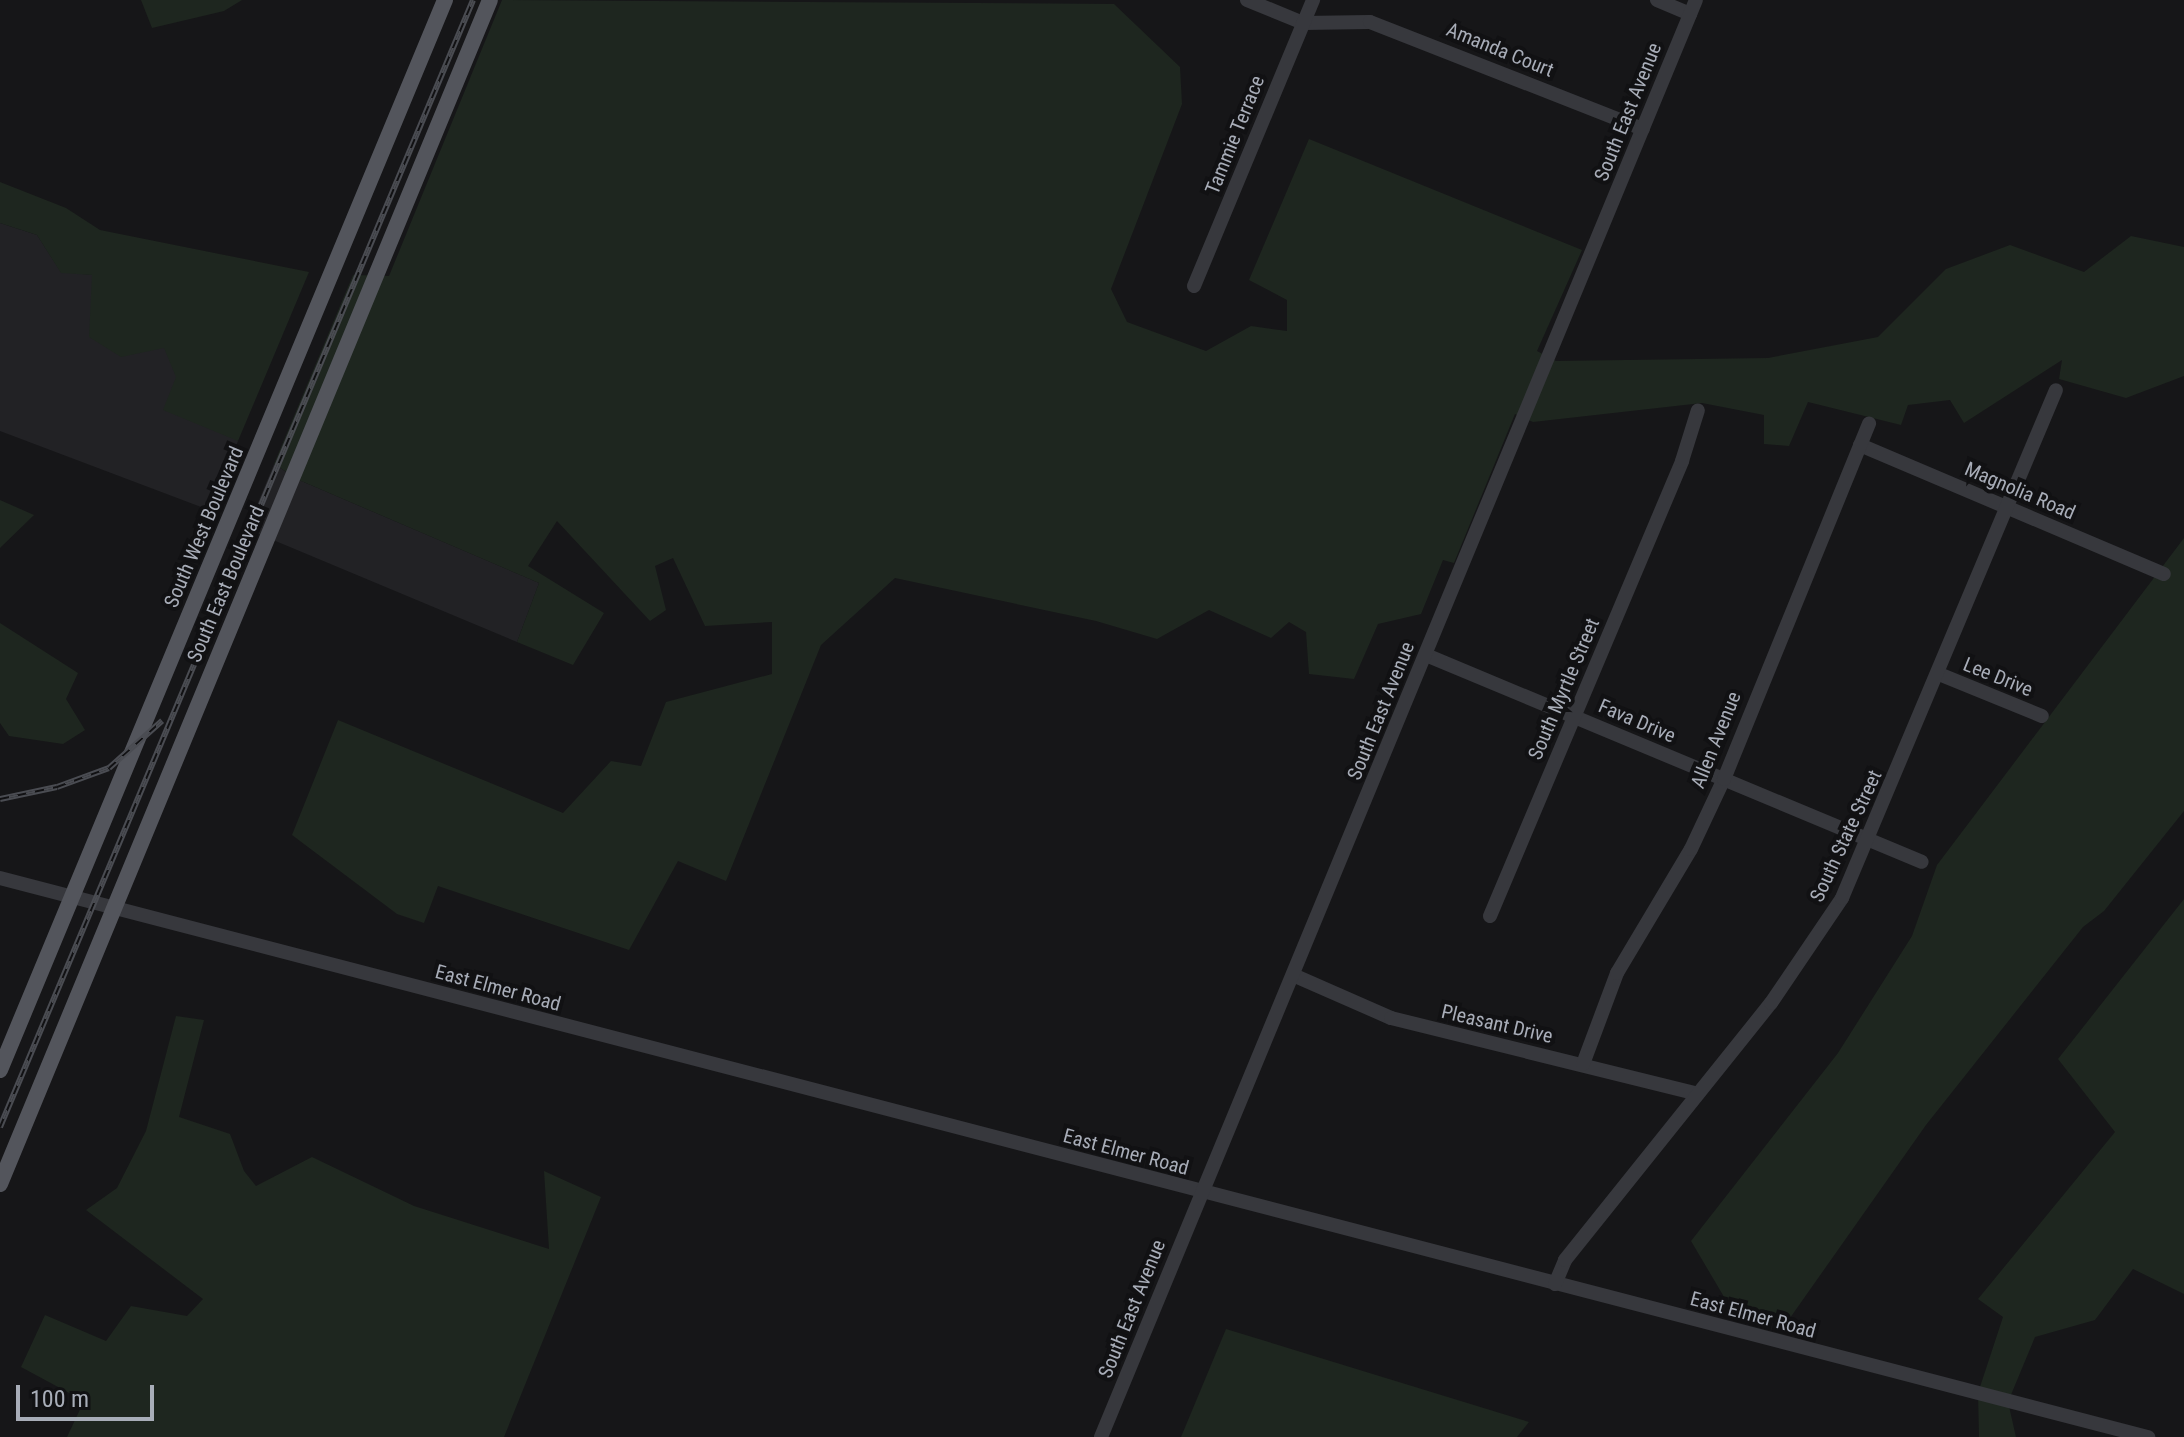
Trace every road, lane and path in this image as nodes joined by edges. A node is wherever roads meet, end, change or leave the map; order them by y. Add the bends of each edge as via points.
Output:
1 (445, 0) edge
2 (490, 0) edge
3 (1247, 0) edge
4 (1313, 0) edge
5 (1657, 0) edge
6 (1693, 7) edge
7 (1303, 23) junction
8 (1643, 129) junction
9 (1194, 286) dead end
10 (2056, 390) dead end
11 (1698, 410) dead end
12 (1869, 423) dead end
13 (1860, 445) junction
14 (2007, 507) junction
15 (2164, 574) dead end
16 (1426, 655) junction
17 (1939, 674) junction
18 (1574, 716) junction
19 (2042, 716) dead end
20 (1724, 779) junction
21 (1870, 840) junction
22 (1922, 862) dead end
23 (0, 878) edge
24 (72, 897) junction
25 (114, 908) junction
26 (1490, 916) dead end
27 (1293, 975) junction
28 (1583, 1064) junction
29 (0, 1070) edge
30 (1698, 1094) junction
31 (0, 1184) edge
32 (1202, 1193) junction
33 (1555, 1284) junction
34 (1101, 1437) edge
35 (2148, 1437) edge

1 - 24 main road, South West Boulevard
2 - 25 main road, South East Boulevard
3 - 7 street, Amanda Court
4 - 7 street, Tammie Terrace
5 - 6 street
6 - 8 street, South East Avenue
7 - 8 street, Amanda Court via 1370,22
7 - 9 street, Tammie Terrace
8 - 16 street, South East Avenue
10 - 14 street, South State Street
11 - 18 street, South Myrtle Street
12 - 13 street, Allen Avenue
13 - 14 street, Magnolia Road
13 - 20 street, Allen Avenue
14 - 15 street, Magnolia Road
14 - 17 street, South State Street
16 - 18 street, Fava Drive
16 - 27 street, South East Avenue
17 - 19 street, Lee Drive
17 - 21 street, South State Street
18 - 20 street, Fava Drive
18 - 26 street, South Myrtle Street
20 - 21 street, Fava Drive
20 - 28 street, Allen Avenue via 1691,849 1617,973
21 - 22 street, Fava Drive
21 - 30 street, South State Street via 1829,919
23 - 24 street, East Elmer Road
24 - 25 street, East Elmer Road
24 - 29 main road, South West Boulevard
25 - 31 main road, South East Boulevard
25 - 32 street, East Elmer Road
27 - 28 street, Pleasant Drive via 1391,1018
27 - 32 street, South East Avenue
28 - 30 street, Pleasant Drive
30 - 33 street, South State Street via 1565,1260
32 - 33 street, East Elmer Road
32 - 34 street, South East Avenue
33 - 35 street, East Elmer Road

